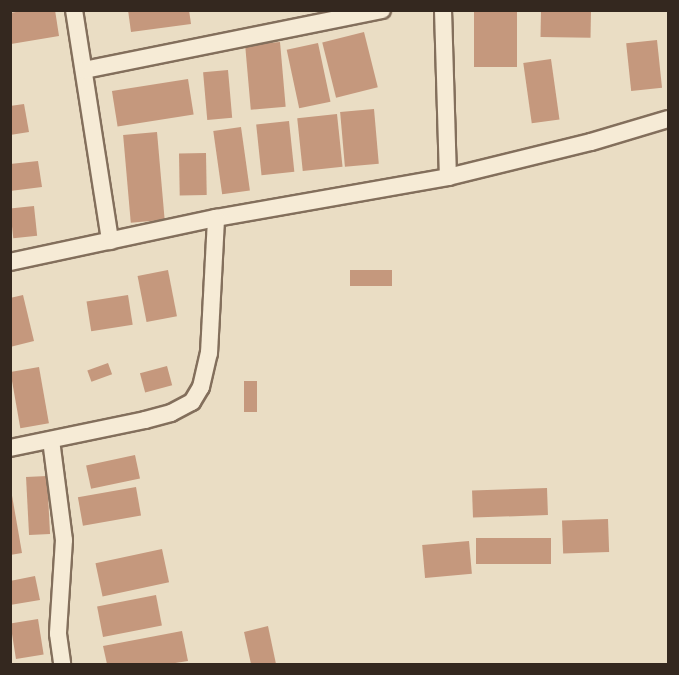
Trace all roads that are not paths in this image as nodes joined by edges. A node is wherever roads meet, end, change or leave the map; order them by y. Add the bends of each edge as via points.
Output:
1 (74, 10) edge
2 (382, 10) edge
3 (443, 10) edge
4 (84, 70) junction
5 (669, 119) edge
6 (448, 177) junction
7 (216, 218) junction
8 (110, 241) junction
9 (10, 262) edge
10 (51, 440) junction
11 (10, 448) edge
12 (62, 664) edge

1 - 4 street
2 - 4 street
3 - 6 street
4 - 8 street
5 - 6 street
6 - 7 street
7 - 8 street
7 - 10 street via 209,353 201,387 192,402 145,420
8 - 9 street
10 - 11 street
10 - 12 street via 64,540 58,634

